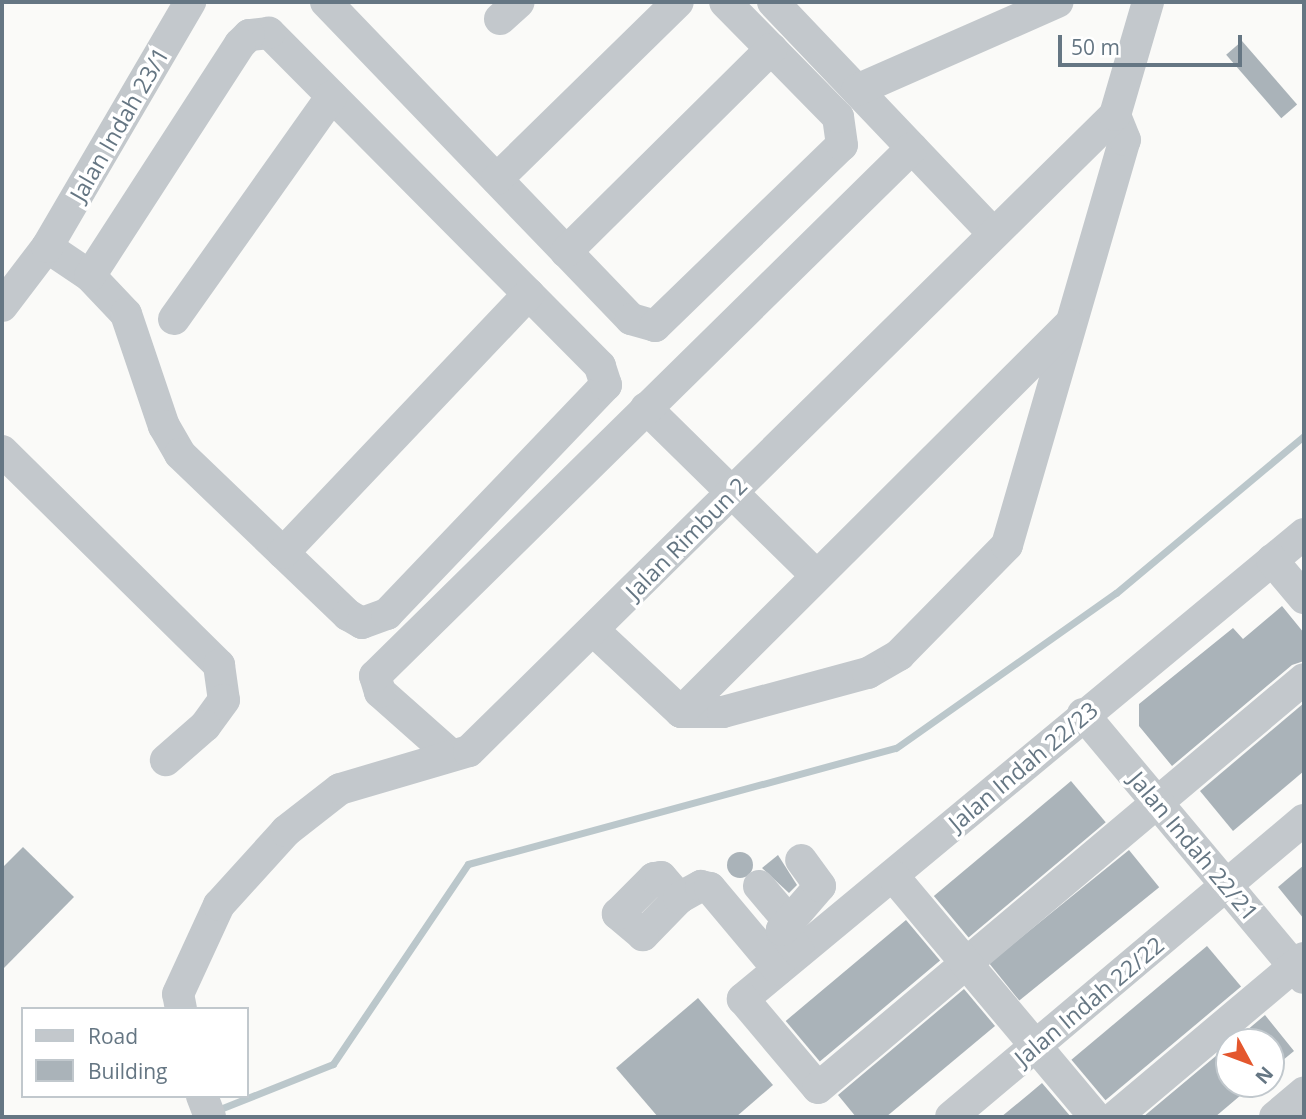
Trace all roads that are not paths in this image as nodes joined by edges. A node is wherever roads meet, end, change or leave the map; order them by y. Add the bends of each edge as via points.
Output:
1 (190, 2) edge
2 (678, 2) edge
3 (725, 2) edge
4 (773, 2) edge
5 (1057, 2) edge
6 (1148, 2) edge
7 (344, 9) edge
8 (771, 49) junction
9 (857, 90) junction
10 (332, 96) junction
11 (1115, 115) junction
12 (912, 148) junction
13 (497, 179) junction
14 (994, 234) junction
15 (47, 247) junction
16 (566, 252) junction
17 (90, 276) junction
18 (529, 294) junction
19 (2, 306) edge
20 (174, 319) dead end
21 (1071, 323) junction
22 (646, 408) junction
23 (2, 451) edge
24 (732, 493) junction
25 (1304, 534) edge
26 (283, 553) junction
27 (1272, 560) junction
28 (816, 575) junction
29 (1304, 598) edge
30 (593, 630) junction
31 (1304, 679) edge
32 (681, 712) junction
33 (1083, 715) junction
34 (451, 755) junction
35 (166, 760) dead end
36 (1157, 802) junction
37 (1304, 820) edge
38 (801, 859) dead end
39 (893, 876) junction
40 (1227, 885) junction
41 (760, 886) dead end
42 (679, 898) dead end
43 (787, 919) junction
44 (789, 961) junction
45 (966, 963) junction
46 (1301, 968) edge
47 (181, 1007) edge
48 (1036, 1046) junction
49 (1304, 1093) edge
50 (203, 1098) edge
51 (210, 1117) edge
52 (951, 1117) edge
53 (1095, 1117) edge
54 (1115, 1117) edge
55 (1275, 1117) edge

1 - 15 street, Jalan Indah 23/1
2 - 13 street
3 - 8 street
4 - 9 street
5 - 9 street
6 - 11 street, Jalan Rimbun 2
7 - 13 street
8 - 16 street
8 - 16 street via 838,117 842,145 832,158 655,326 631,319
9 - 12 street
10 - 17 street via 270,33 249,35
10 - 18 street
10 - 20 street
11 - 14 street, Jalan Rimbun 2
11 - 21 street via 1125,140
12 - 14 street
12 - 22 street
13 - 16 street
14 - 24 street, Jalan Rimbun 2
15 - 17 street
15 - 19 street, Jalan Indah 23/1
17 - 26 street via 125,314 164,426 180,454
18 - 26 street
18 - 26 street via 600,366 606,375 602,391 376,622 362,623 348,615
21 - 28 street
21 - 32 street via 1007,545 899,655 868,673 723,712
22 - 24 street
22 - 34 street via 375,676 380,692
23 - 35 street via 219,666 224,700
24 - 28 street
24 - 30 street, Jalan Rimbun 2
25 - 27 street, Jalan Indah 22/23
27 - 29 street
27 - 33 street, Jalan Indah 22/23
28 - 32 street
30 - 32 street
30 - 34 street, Jalan Rimbun 2 via 469,751
31 - 36 street
33 - 36 street, Jalan Indah 22/21
33 - 39 street, Jalan Indah 22/23
34 - 47 street, Jalan Rimbun 2 via 340,789 286,831 219,905 178,994
36 - 40 street, Jalan Indah 22/21
36 - 45 street
37 - 40 street, Jalan Indah 22/22
38 - 43 street via 820,886
39 - 44 street, Jalan Indah 22/23
39 - 45 street
40 - 46 street, Jalan Indah 22/21
40 - 48 street, Jalan Indah 22/22
41 - 43 street
42 - 44 street via 701,886 710,888
43 - 44 street via 782,930
44 - 45 street, Jalan Indah 22/23 via 743,999 818,1088
45 - 48 street
46 - 54 street
48 - 52 street, Jalan Indah 22/22
48 - 53 street
49 - 55 street
50 - 51 street

